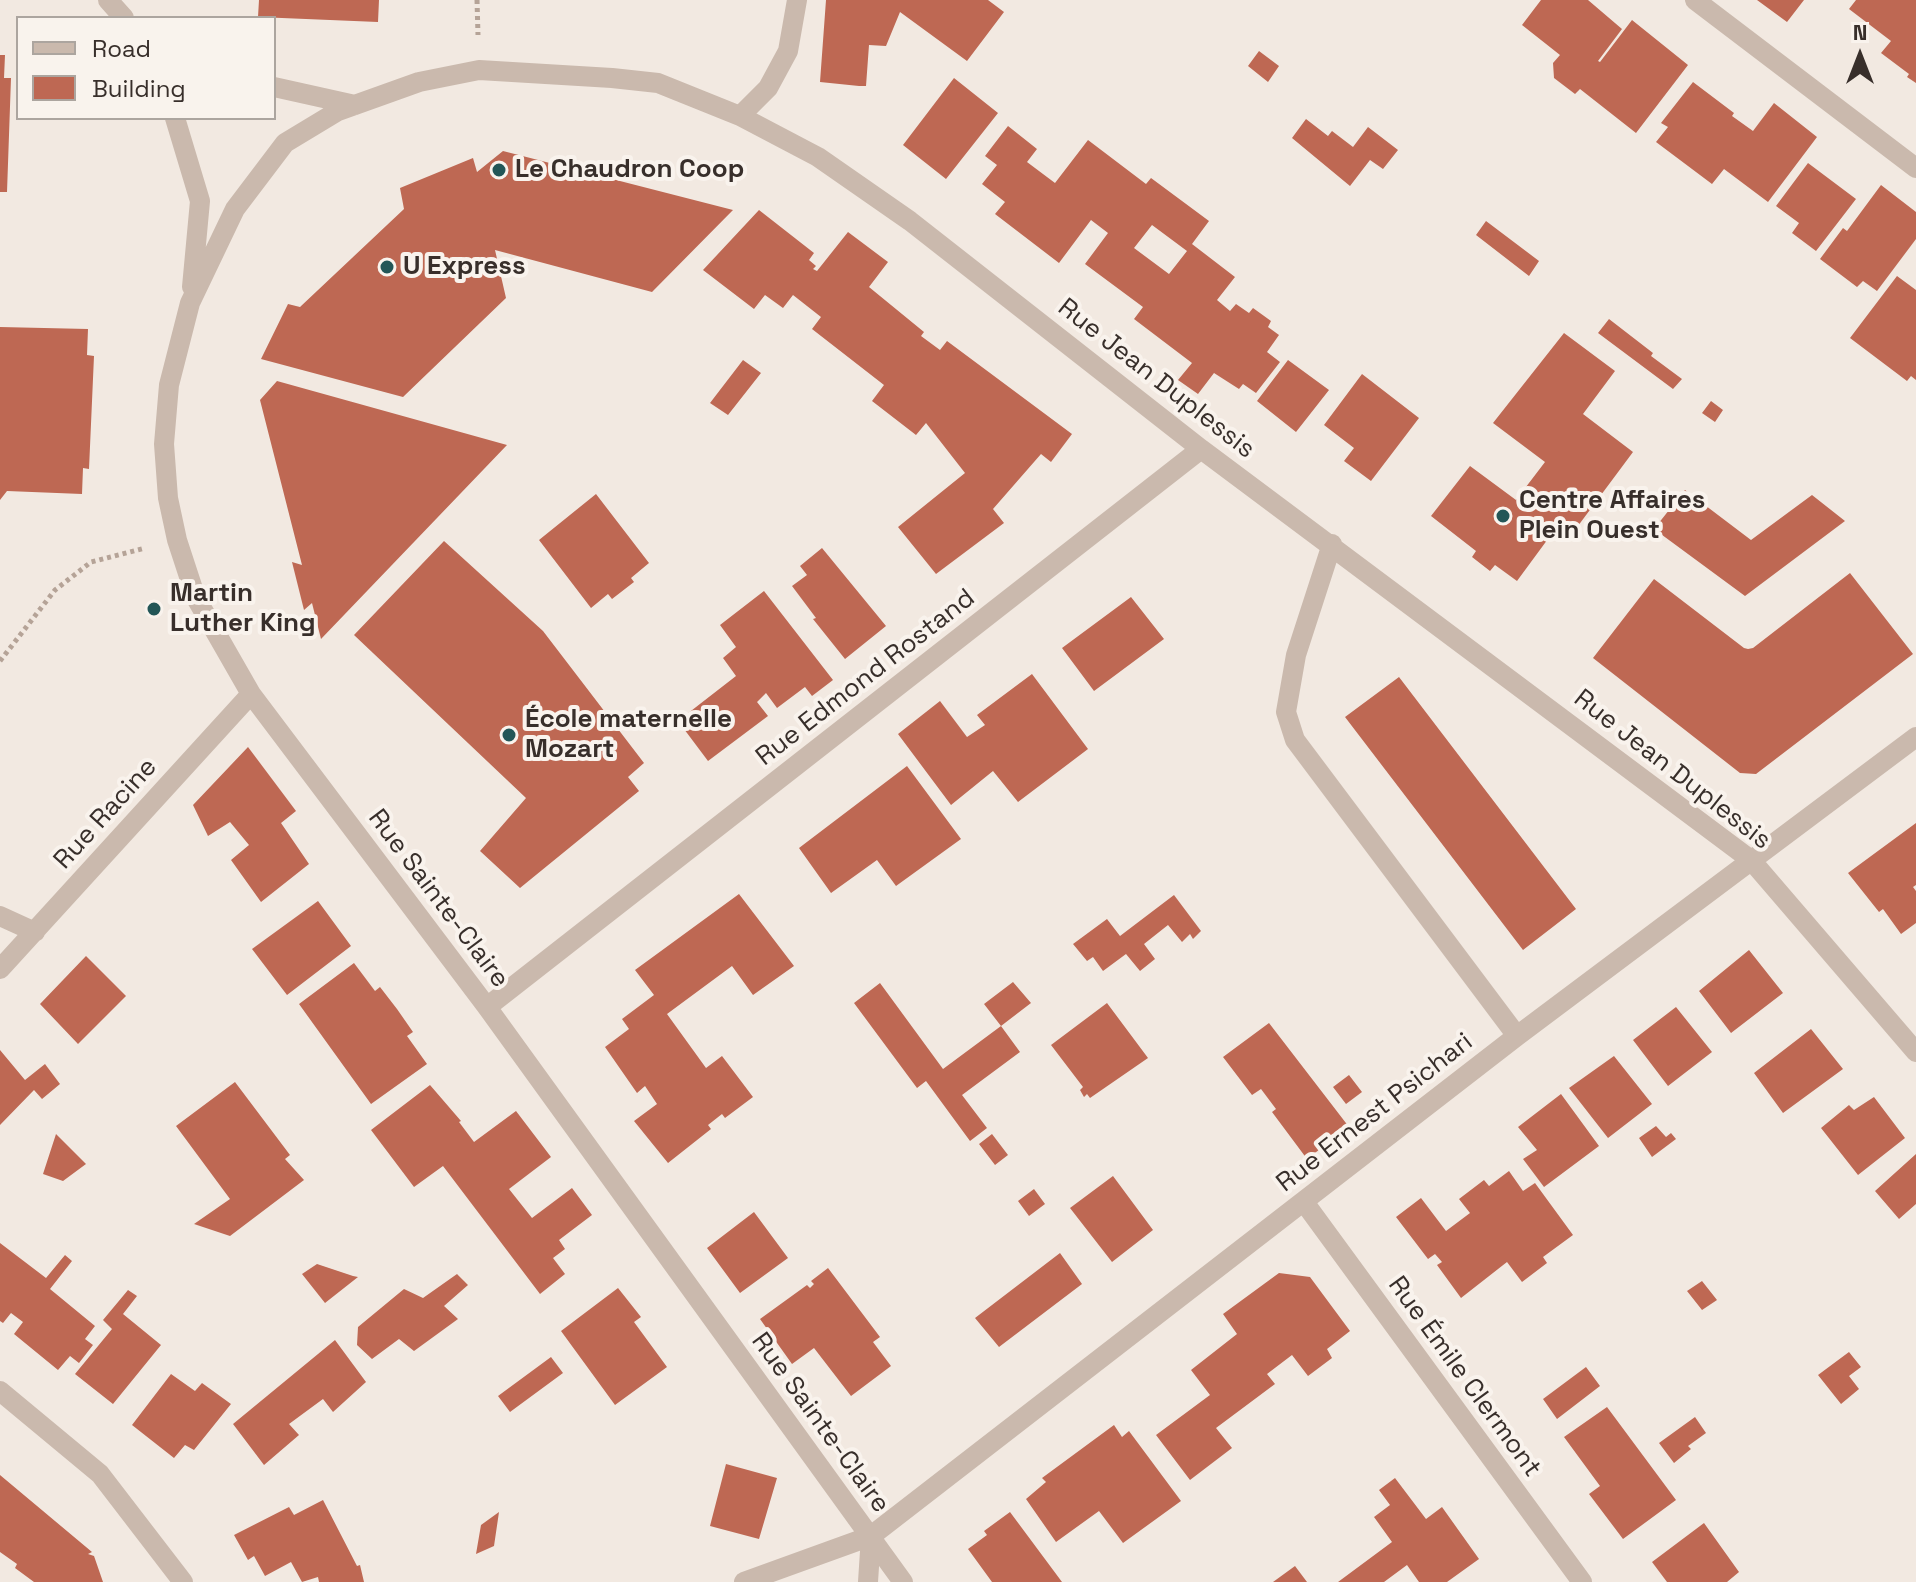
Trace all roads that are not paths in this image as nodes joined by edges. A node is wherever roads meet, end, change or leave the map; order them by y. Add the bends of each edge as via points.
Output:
1 (108, 0) edge
2 (797, 0) edge
3 (1695, 0) edge
4 (122, 16) edge
5 (276, 87) edge
6 (355, 105) junction
7 (740, 116) junction
8 (176, 120) edge
9 (1916, 168) edge
10 (254, 183) joint
11 (190, 303) junction
12 (1201, 449) junction
13 (1332, 544) junction
14 (251, 694) junction
15 (1916, 737) edge
16 (1751, 860) junction
17 (0, 916) edge
18 (35, 932) junction
19 (0, 969) edge
20 (487, 1007) junction
21 (1517, 1036) junction
22 (1916, 1052) edge
23 (1304, 1202) junction
24 (0, 1391) edge
25 (871, 1536) junction
26 (183, 1582) edge
27 (744, 1582) edge
28 (868, 1582) edge
29 (903, 1582) edge
30 (1582, 1582) edge

1 - 4 street
2 - 7 street via 788,51 768,88
3 - 9 street
5 - 6 street
6 - 7 street, Rue Jean Duplessis via 419,82 479,70 658,83
6 - 10 street, Rue Jean Duplessis via 285,143
7 - 12 street, Rue Jean Duplessis via 818,157 910,221
8 - 11 street via 200,201
10 - 11 street, Rue Sainte-Claire via 235,209
11 - 14 street, Rue Sainte-Claire via 169,385 164,444 168,498 196,598
12 - 13 street, Rue Jean Duplessis
12 - 20 street, Rue Edmond Rostand
13 - 16 street, Rue Jean Duplessis
13 - 21 street via 1296,655 1286,712 1295,740
14 - 18 street, Rue Racine
14 - 20 street, Rue Sainte-Claire
15 - 16 street, Rue Ernest Psichari
16 - 21 street, Rue Ernest Psichari
16 - 22 street, Rue Jean Duplessis
17 - 18 street
18 - 19 street, Rue Racine
20 - 25 street, Rue Sainte-Claire
21 - 23 street, Rue Ernest Psichari
23 - 25 street, Rue Ernest Psichari
23 - 30 street, Rue Émile Clermont
24 - 26 street via 100,1474
25 - 27 street, Rue Ernest Psichari
25 - 28 street
25 - 29 street, Rue Sainte-Claire

